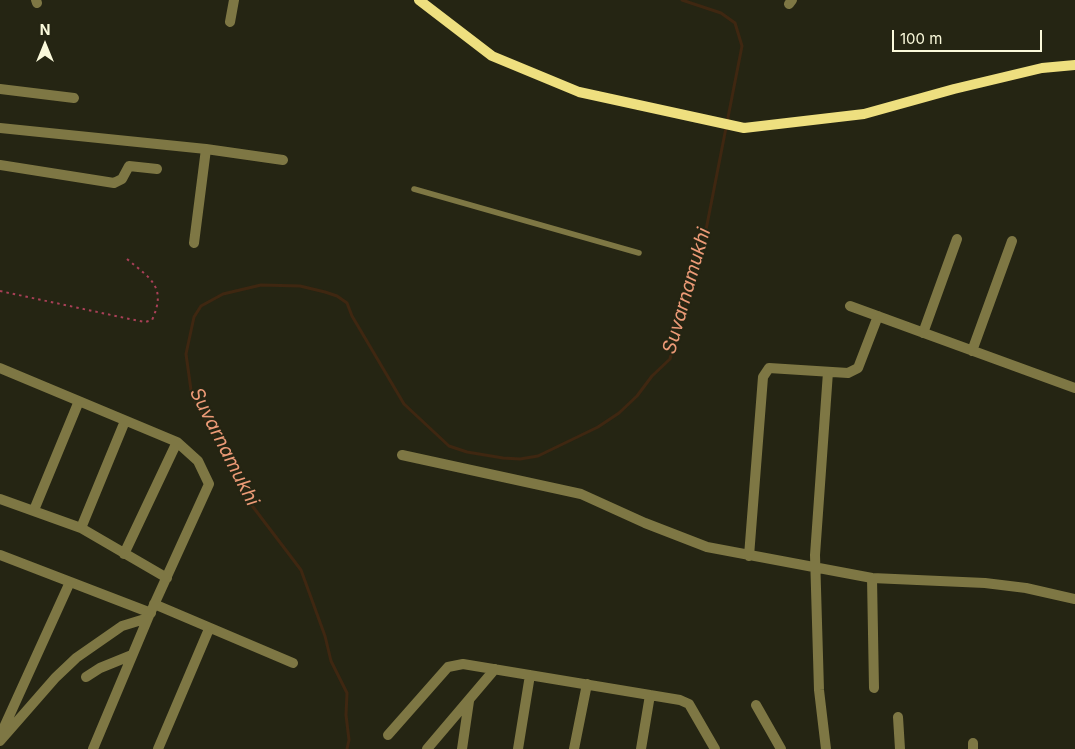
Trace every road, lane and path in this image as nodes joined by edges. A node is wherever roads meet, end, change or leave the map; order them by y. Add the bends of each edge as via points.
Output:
1 (234, 0) edge
2 (419, 0) edge
3 (230, 22) dead end
4 (1075, 64) edge
5 (0, 89) edge
6 (74, 98) dead end
7 (0, 128) edge
8 (206, 149) junction
9 (283, 160) dead end
10 (0, 165) edge
11 (157, 169) dead end
12 (414, 189) dead end
13 (957, 240) dead end
14 (1012, 241) dead end
15 (194, 244) dead end
16 (639, 254) dead end
17 (127, 259) dead end
18 (0, 291) edge
19 (850, 306) dead end
20 (878, 316) junction
21 (923, 333) junction
22 (972, 351) junction
23 (0, 368) edge
24 (828, 372) junction
25 (1075, 388) edge
26 (79, 401) junction
27 (125, 420) junction
28 (177, 442) junction
29 (402, 455) dead end
30 (0, 500) edge
31 (34, 510) junction
32 (81, 528) junction
33 (124, 554) junction
34 (0, 556) edge
35 (749, 556) junction
36 (816, 567) junction
37 (166, 578) junction
38 (872, 578) junction
39 (70, 582) junction
40 (1075, 599) edge
41 (151, 612) junction
42 (209, 629) junction
43 (132, 656) junction
44 (293, 663) dead end
45 (495, 669) junction
46 (530, 674) junction
47 (86, 677) dead end
48 (587, 684) junction
49 (874, 688) dead end
50 (650, 695) junction
51 (469, 700) junction
52 (756, 705) dead end
53 (898, 718) dead end
54 (388, 735) dead end
55 (0, 739) edge
56 (93, 749) edge
57 (158, 749) edge
58 (427, 749) edge
59 (462, 749) edge
60 (518, 749) edge
61 (574, 749) edge
62 (641, 749) edge
63 (715, 749) edge
64 (781, 749) edge
65 (826, 749) edge
66 (900, 749) edge

1 - 3 street
2 - 4 street via 492,56 578,92 744,128 864,114 1042,68
5 - 6 street
7 - 8 street
8 - 9 street
8 - 15 street
10 - 11 street via 114,183 122,180 128,166
12 - 16 lane
13 - 21 street
14 - 22 street
17 - 18 path via 147,276 158,292 159,300 152,320 145,322
19 - 20 street
20 - 21 street
20 - 24 street via 858,368 848,373
21 - 22 street
22 - 25 street
23 - 26 street
24 - 35 street via 769,368 763,377
24 - 36 street
26 - 27 street
26 - 31 street
27 - 28 street
27 - 32 street
28 - 33 street
28 - 37 street via 198,461 209,484
29 - 35 street via 581,494 707,547
30 - 31 street
31 - 32 street
32 - 33 street
33 - 37 street
34 - 39 street
35 - 36 street
36 - 38 street
36 - 65 street via 818,690
37 - 41 street
38 - 40 street via 985,583
38 - 49 street
39 - 41 street
39 - 55 street
41 - 42 street
41 - 43 street
41 - 55 street via 122,626 76,658
42 - 44 street
42 - 57 street
43 - 47 street
43 - 56 street
45 - 46 street
45 - 51 street
45 - 54 street via 463,664 448,667
46 - 48 street
46 - 60 street
48 - 50 street
48 - 61 street
50 - 62 street
50 - 63 street via 689,704
51 - 58 street
51 - 59 street
52 - 64 street
53 - 66 street

